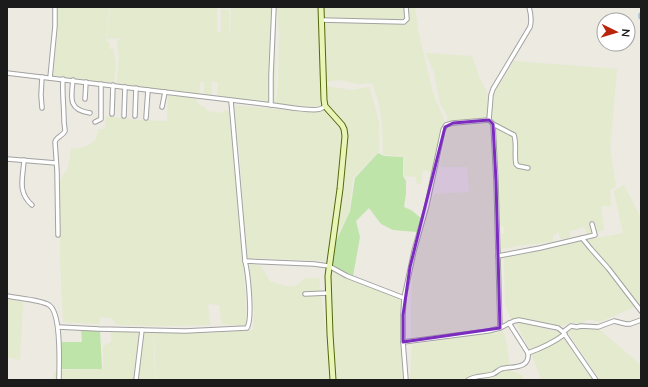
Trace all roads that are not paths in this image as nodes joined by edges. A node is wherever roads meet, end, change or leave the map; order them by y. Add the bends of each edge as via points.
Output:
1 (55, 7) edge
2 (274, 7) edge
3 (321, 7) edge
4 (406, 7) edge
5 (529, 7) edge
6 (321, 20) junction
7 (7, 73) edge
8 (42, 77) junction
9 (50, 78) junction
10 (63, 79) junction
11 (73, 80) junction
12 (86, 82) junction
13 (101, 84) junction
14 (113, 85) junction
15 (125, 87) junction
16 (136, 88) junction
17 (148, 90) junction
18 (165, 92) junction
19 (85, 99) dead end
20 (231, 101) junction
21 (271, 105) junction
22 (325, 106) junction
23 (162, 107) dead end
24 (42, 108) dead end
25 (90, 113) dead end
26 (112, 114) dead end
27 (124, 116) dead end
28 (134, 116) dead end
29 (146, 118) dead end
30 (489, 120) junction
31 (95, 122) dead end
32 (493, 124) junction
33 (7, 159) edge
34 (24, 160) junction
35 (56, 163) junction
36 (528, 168) dead end
37 (32, 205) dead end
38 (592, 224) dead end
39 (58, 235) dead end
40 (582, 238) junction
41 (498, 256) junction
42 (245, 261) junction
43 (329, 266) junction
44 (328, 293) junction
45 (305, 294) dead end
46 (7, 296) edge
47 (404, 298) junction
48 (641, 311) edge
49 (641, 320) edge
50 (509, 323) junction
51 (58, 327) junction
52 (500, 328) junction
53 (142, 330) junction
54 (564, 333) junction
55 (403, 342) junction
56 (528, 353) junction
57 (59, 380) edge
58 (136, 380) edge
59 (333, 380) edge
60 (406, 380) edge
61 (468, 380) edge
62 (596, 380) edge

1 - 9 street
2 - 21 street
3 - 6 street
4 - 6 street via 407,19 404,22
5 - 30 street via 532,22 493,89
6 - 22 street
7 - 8 street
8 - 9 street
8 - 24 street
9 - 10 street
10 - 11 street
10 - 35 street via 65,131 55,140
11 - 12 street
11 - 25 street via 74,106 79,111
12 - 13 street
12 - 19 street
13 - 14 street
13 - 31 street via 101,119
14 - 15 street
14 - 26 street
15 - 16 street
15 - 27 street
16 - 17 street
16 - 28 street
17 - 18 street
17 - 29 street
18 - 20 street
18 - 23 street
20 - 21 street
20 - 42 street
21 - 22 street via 313,110
22 - 43 street via 344,129 340,189
30 - 32 street
30 - 47 street via 453,123 444,127
32 - 36 street via 514,135 516,164
32 - 41 street
33 - 34 street
34 - 35 street
34 - 37 street via 23,195
35 - 39 street
38 - 40 street via 595,235
40 - 41 street
40 - 48 street
41 - 52 street
42 - 43 street
42 - 53 street via 249,310 247,328
43 - 44 street
43 - 47 street via 347,276
44 - 45 street
44 - 59 street
46 - 51 street via 49,304 54,311
47 - 55 street
49 - 54 street via 628,324 614,321 598,326 571,326
50 - 52 street
50 - 54 street via 519,320 558,328
50 - 56 street
51 - 53 street
51 - 57 street
52 - 55 street via 488,332
53 - 58 street
54 - 56 street via 554,342
54 - 62 street
55 - 60 street
56 - 61 street via 523,365

